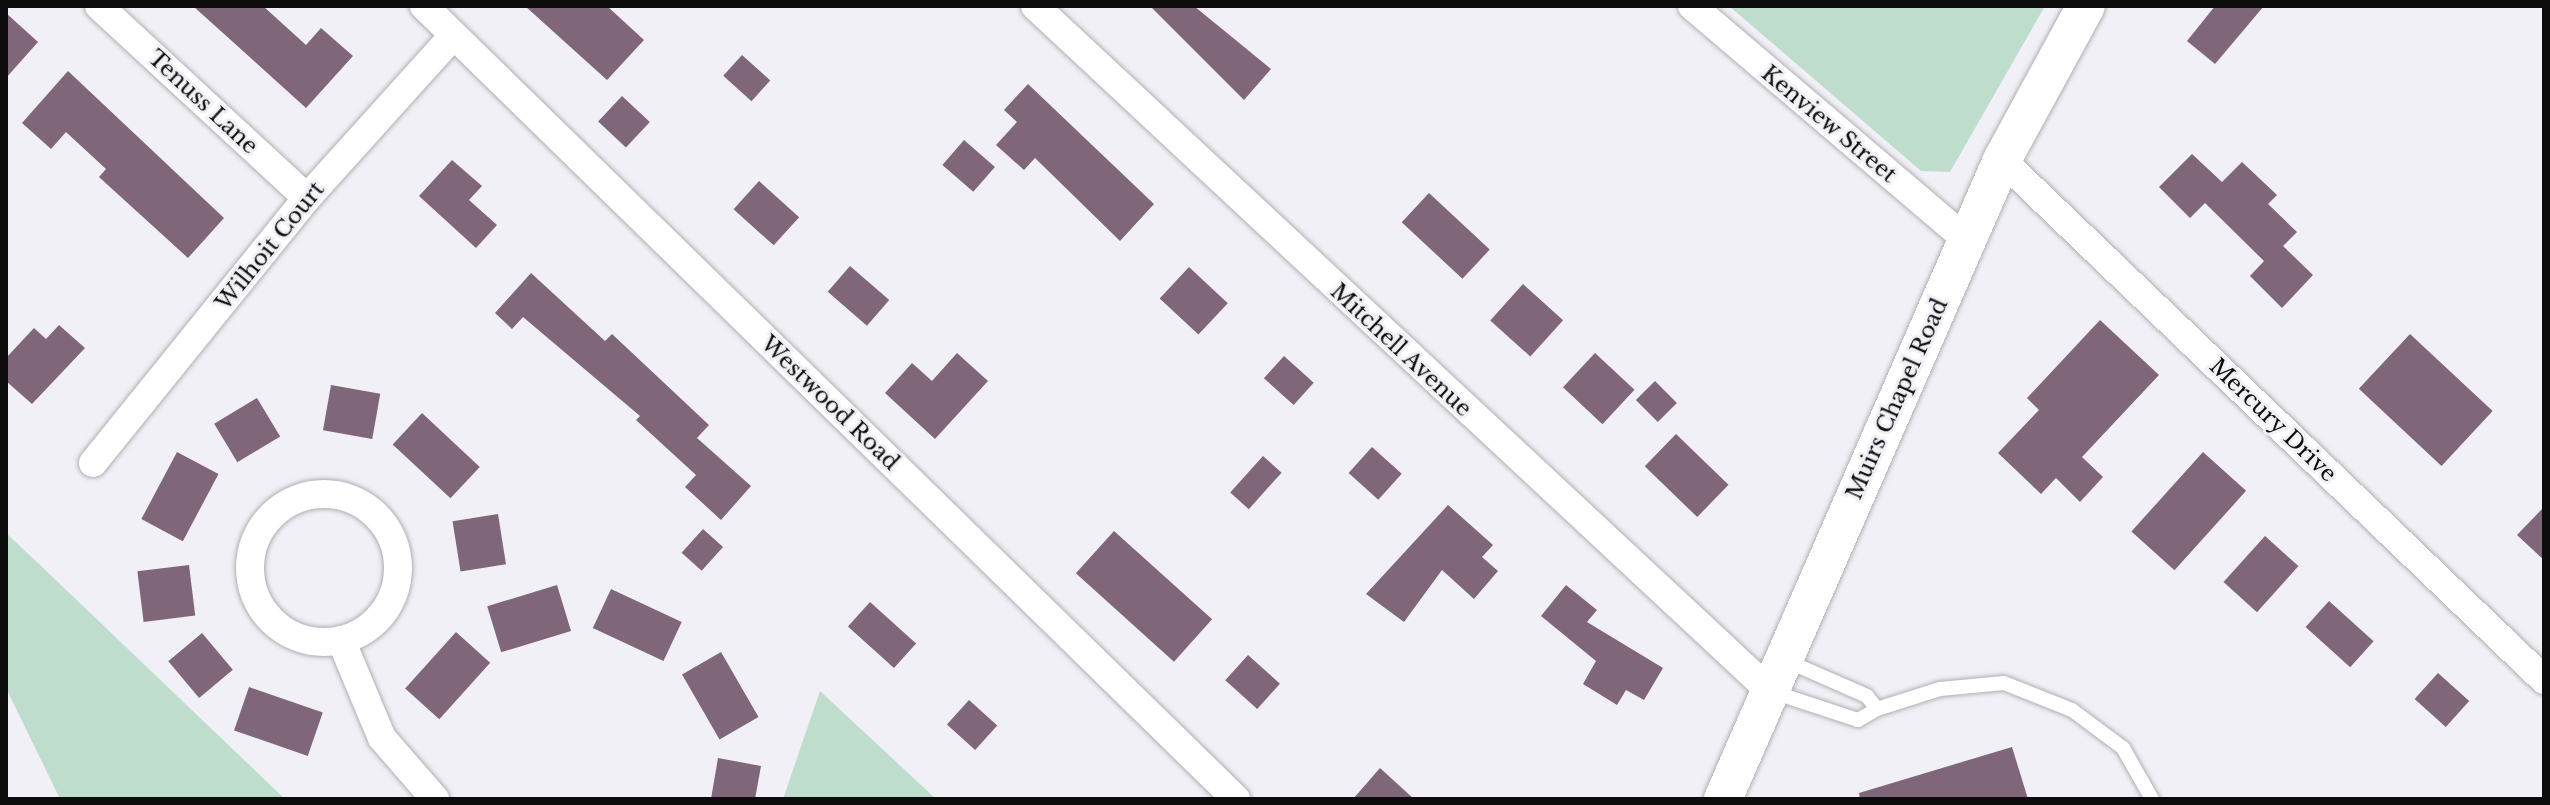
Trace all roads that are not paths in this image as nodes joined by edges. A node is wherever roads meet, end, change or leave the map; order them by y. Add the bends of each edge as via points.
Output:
1 (99, 6) edge
2 (424, 6) edge
3 (1035, 6) edge
4 (1692, 6) edge
5 (2086, 6) edge
6 (453, 36) junction
7 (2002, 160) junction
8 (307, 198) junction
9 (1967, 240) junction
10 (93, 463) dead end
11 (341, 640) junction
12 (1776, 675) junction
13 (2544, 680) edge
14 (1877, 709) junction
15 (435, 799) edge
16 (1236, 799) edge
17 (1723, 799) edge
18 (2152, 799) edge

1 - 8 street, Tenuss Lane
2 - 6 street, Westwood Road
3 - 12 street, Mitchell Avenue
4 - 9 street, Kenview Street
5 - 7 main road, Muirs Chapel Road
6 - 8 street, Wilhoit Court
6 - 16 street, Westwood Road
7 - 9 main road, Muirs Chapel Road
7 - 13 street, Mercury Drive
8 - 10 street, Wilhoit Court
9 - 12 main road, Muirs Chapel Road
11 - 11 street via 370,626 390,600 396,552 382,522 363,506 308,496 266,521 251,551 251,584 278,626 308,641
11 - 15 street via 382,738
12 - 14 lane via 1867,696
12 - 14 lane via 1858,720
12 - 17 main road, Muirs Chapel Road
14 - 18 lane via 1940,689 2004,683 2072,710 2123,748

